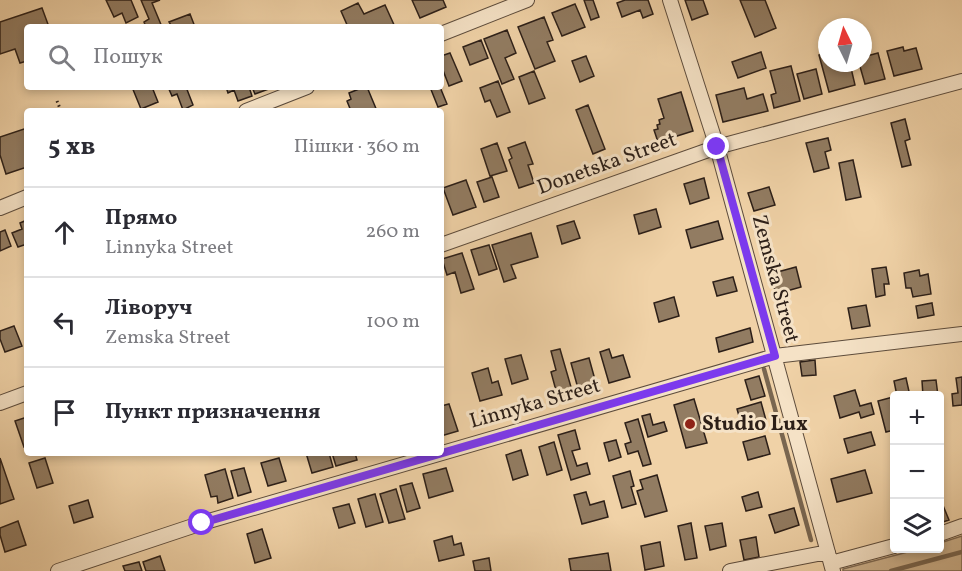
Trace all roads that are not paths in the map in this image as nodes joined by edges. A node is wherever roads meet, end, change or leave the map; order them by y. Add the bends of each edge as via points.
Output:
1 (527, 0) edge
2 (670, 0) edge
3 (444, 33) edge
4 (962, 81) edge
5 (299, 90) edge
6 (254, 108) edge
7 (717, 147) junction
8 (24, 198) edge
9 (0, 208) edge
10 (444, 244) edge
11 (962, 334) edge
12 (775, 356) junction
13 (24, 394) edge
14 (0, 403) edge
15 (444, 453) edge
16 (433, 456) edge
17 (962, 526) edge
18 (944, 532) edge
19 (890, 547) edge
20 (831, 562) edge
21 (58, 571) edge
22 (730, 571) edge

1 - 3 street
2 - 7 street, Zemska Street
4 - 7 street, Donetska Street
5 - 6 street
7 - 10 street, Donetska Street
7 - 12 street, Zemska Street
8 - 9 street
11 - 12 street, Linnyka Street
12 - 15 street, Linnyka Street
12 - 20 street, Zemska Street
13 - 14 street
16 - 21 street, Linnyka Street via 214,520
17 - 18 street
19 - 20 street
20 - 22 street

